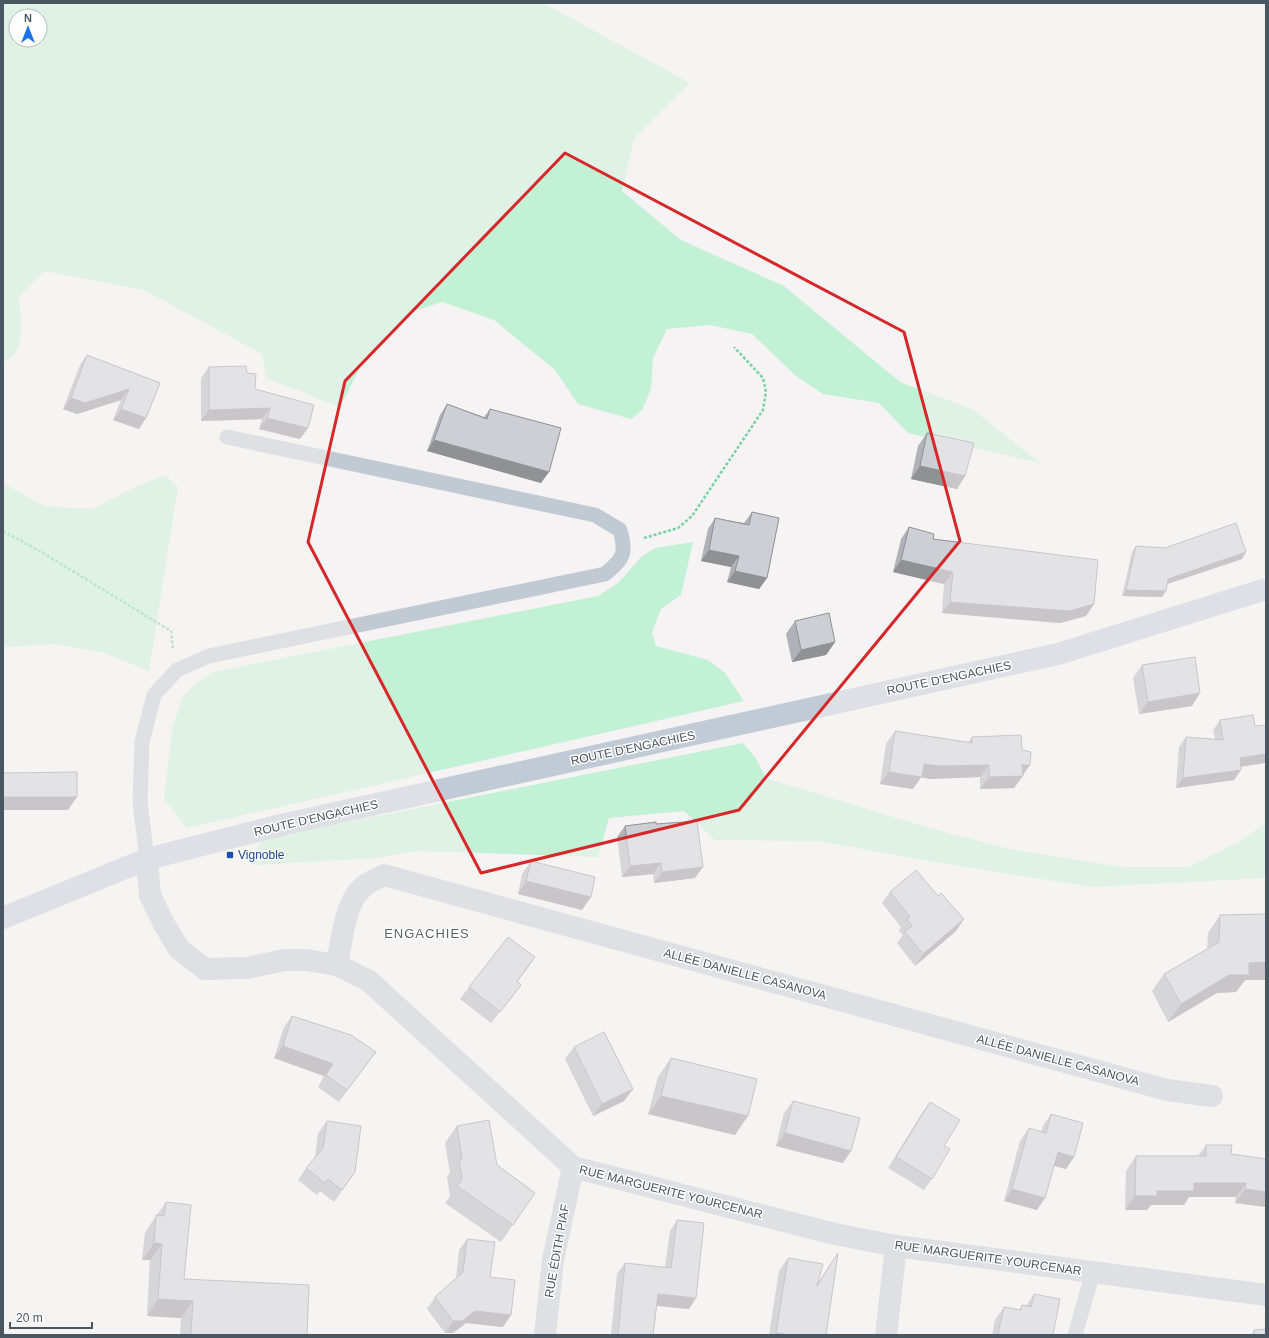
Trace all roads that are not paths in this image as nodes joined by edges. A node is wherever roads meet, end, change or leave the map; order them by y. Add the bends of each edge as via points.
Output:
1 (227, 437) dead end
2 (1266, 589) edge
3 (147, 859) junction
4 (3, 918) edge
5 (337, 965) junction
6 (1212, 1096) dead end
7 (573, 1167) junction
8 (896, 1246) junction
9 (1093, 1272) junction
10 (1266, 1295) edge
11 (544, 1335) edge
12 (886, 1335) edge
13 (1075, 1335) edge

1 - 3 lane via 595,515 620,530 624,545 620,561 605,574 209,656 177,670 154,695 142,742 140,802
2 - 3 street, ROUTE D'ENGACHIES via 1058,654 281,826
3 - 4 street, ROUTE D'ENGACHIES
3 - 5 street, RUE MARGUERITE YOURCENAR via 150,895 164,924 179,949 205,969 247,968 284,960 306,960
5 - 6 street, ALLÉE DANIELLE CASANOVA via 349,908 356,894 365,885 384,875 1160,1088
5 - 7 street, RUE MARGUERITE YOURCENAR via 369,981
7 - 8 street, RUE MARGUERITE YOURCENAR via 835,1234
7 - 11 street, RUE ÉDITH PIAF via 553,1260
8 - 9 street, RUE MARGUERITE YOURCENAR
8 - 12 street
9 - 10 street, RUE MARGUERITE YOURCENAR
9 - 13 lane

